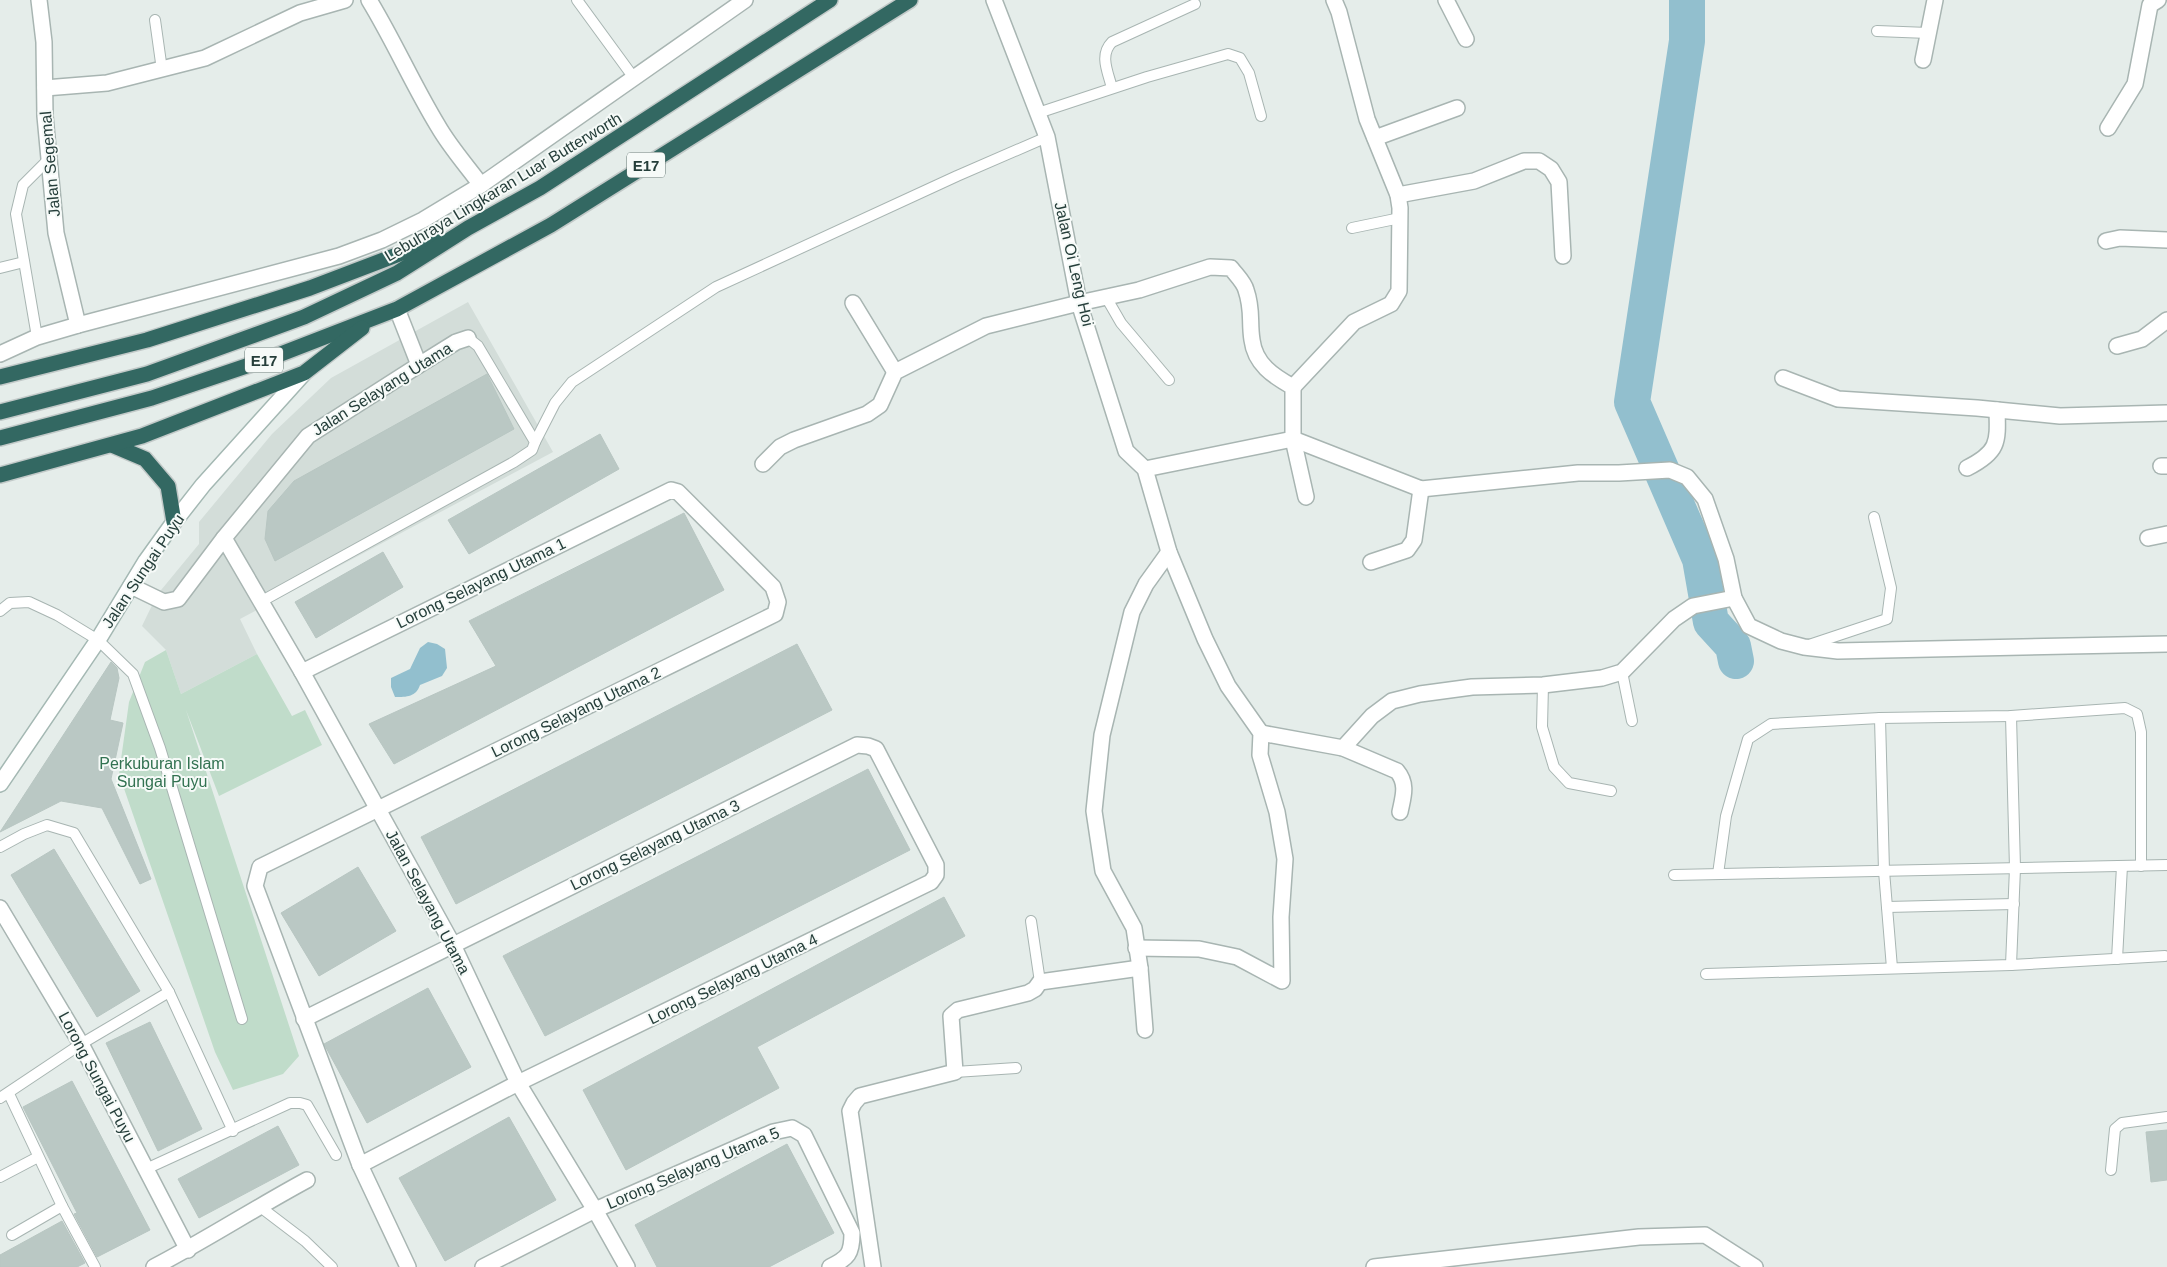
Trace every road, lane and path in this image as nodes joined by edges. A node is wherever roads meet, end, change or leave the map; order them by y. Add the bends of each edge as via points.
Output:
1 (39, 0) edge
2 (369, 0) edge
3 (577, 0) edge
4 (745, 0) edge
5 (830, 0) edge
6 (910, 0) edge
7 (994, 0) edge
8 (1334, 0) edge
9 (1446, 0) edge
10 (1935, 0) edge
11 (337, 1) edge
12 (2150, 2) edge
13 (1195, 4) dead end
14 (155, 20) dead end
15 (1877, 31) dead end
16 (1928, 33) junction
17 (1466, 39) dead end
18 (1923, 60) dead end
19 (162, 70) junction
20 (634, 78) junction
21 (45, 88) junction
22 (1112, 88) junction
23 (1457, 108) dead end
24 (1038, 113) junction
25 (1262, 116) dead end
26 (2108, 128) dead end
27 (1047, 137) junction
28 (1375, 138) junction
29 (48, 160) junction
30 (481, 185) junction
31 (1398, 196) junction
32 (1400, 218) junction
33 (468, 228) junction
34 (1352, 228) dead end
35 (2106, 240) dead end
36 (2167, 240) edge
37 (1563, 256) dead end
38 (24, 262) junction
39 (0, 268) edge
40 (1106, 297) junction
41 (853, 303) dead end
42 (1079, 303) junction
43 (397, 309) junction
44 (376, 318) junction
45 (2167, 320) edge
46 (78, 325) junction
47 (37, 337) junction
48 (468, 338) joint
49 (2117, 346) dead end
50 (0, 354) edge
51 (419, 365) junction
52 (895, 372) junction
53 (304, 373) junction
54 (0, 377) edge
55 (1783, 378) dead end
56 (1169, 380) dead end
57 (1292, 387) junction
58 (1997, 410) junction
59 (0, 412) edge
60 (2167, 413) edge
61 (0, 438) edge
62 (1293, 440) junction
63 (536, 442) junction
64 (112, 445) junction
65 (763, 464) dead end
66 (1968, 468) dead end
67 (1145, 469) junction
68 (0, 475) edge
69 (1421, 489) junction
70 (1306, 497) dead end
71 (1874, 517) dead end
72 (174, 522) junction
73 (2167, 534) edge
74 (224, 538) junction
75 (2148, 538) dead end
76 (1168, 552) junction
77 (1371, 562) dead end
78 (131, 586) junction
79 (1729, 599) junction
80 (262, 601) junction
81 (0, 611) edge
82 (774, 614) joint
83 (98, 640) junction
84 (2167, 644) edge
85 (1804, 647) junction
86 (302, 672) junction
87 (1622, 672) junction
88 (1543, 685) junction
89 (2011, 716) junction
90 (1880, 718) junction
91 (1632, 721) dead end
92 (1262, 733) junction
93 (1343, 748) junction
94 (0, 784) edge
95 (1611, 792) dead end
96 (378, 810) junction
97 (1400, 812) dead end
98 (0, 847) edge
99 (936, 865) joint
100 (2167, 865) edge
101 (2122, 866) junction
102 (2141, 866) junction
103 (2015, 868) junction
104 (1884, 871) junction
105 (1718, 874) junction
106 (1674, 875) dead end
107 (2014, 904) junction
108 (1887, 907) junction
109 (0, 908) edge
110 (1031, 921) dead end
111 (453, 945) junction
112 (1136, 948) junction
113 (2165, 956) dead end
114 (2117, 959) junction
115 (2011, 965) junction
116 (1140, 968) junction
117 (1892, 968) junction
118 (1706, 974) dead end
119 (1040, 982) junction
120 (169, 992) junction
121 (242, 1019) dead end
122 (304, 1019) junction
123 (1145, 1030) dead end
124 (81, 1044) junction
125 (1016, 1068) dead end
126 (955, 1072) junction
127 (518, 1083) junction
128 (5, 1096) edge
129 (2167, 1117) edge
130 (232, 1131) junction
131 (336, 1155) dead end
132 (38, 1157) junction
133 (360, 1165) junction
134 (146, 1169) junction
135 (2111, 1170) dead end
136 (0, 1177) edge
137 (307, 1180) dead end
138 (62, 1206) junction
139 (258, 1206) junction
140 (594, 1210) junction
141 (12, 1235) dead end
142 (188, 1250) junction
143 (95, 1267) edge
144 (154, 1267) edge
145 (332, 1267) edge
146 (408, 1267) edge
147 (483, 1267) edge
148 (627, 1267) edge
149 (830, 1267) edge
150 (873, 1267) edge
151 (1374, 1267) edge
152 (1755, 1267) edge

1 - 21 street, Jalan Segemal
2 - 30 street via 439,128
3 - 20 lane
4 - 20 street
5 - 33 highway, Lebuhraya Lingkaran Luar Butterworth / E17 via 540,188
6 - 43 highway, E17 via 550,225
7 - 24 street, Jalan Oi Leng Hoi
8 - 28 street
9 - 17 street
10 - 16 street
11 - 19 street via 300,13 205,58
12 - 26 street via 2135,84
13 - 22 lane via 1112,42 1106,48 1104,57
14 - 19 lane
15 - 16 lane
16 - 18 street
19 - 21 street via 107,82
20 - 30 street
21 - 29 street, Jalan Segemal
22 - 24 lane
22 - 25 lane via 1228,54 1240,58 1250,73
23 - 28 street
24 - 27 street, Jalan Oi Leng Hoi
27 - 42 street, Jalan Oi Leng Hoi
27 - 63 lane via 716,287 572,382 555,403
28 - 31 street
29 - 38 lane via 23,185 16,214
29 - 46 street, Jalan Segemal via 56,233
30 - 46 street via 423,220 339,256
31 - 32 street
31 - 37 street via 1474,181 1524,161 1539,161 1552,169 1558,182
32 - 34 lane
32 - 57 street via 1400,291 1391,304 1354,322
33 - 54 highway via 310,288 147,340
33 - 59 highway, Lebuhraya Lingkaran Luar Butterworth / E17 via 397,273 304,318 147,374
35 - 36 street
38 - 39 lane
38 - 47 lane
40 - 42 street
40 - 56 lane via 1121,323
40 - 57 street via 1210,267 1231,268 1246,288 1252,310 1252,340 1258,359 1272,375
41 - 52 street
42 - 52 street via 986,326
42 - 67 street, Jalan Oi Leng Hoi via 1126,451
43 - 44 highway, E17
43 - 51 street
44 - 53 highway
44 - 61 highway, E17 via 273,358 152,398
45 - 49 street via 2142,339
46 - 47 street
47 - 50 street
48 - 51 street, Jalan Selayang Utama
48 - 63 lane via 478,346
51 - 74 street, Jalan Selayang Utama via 308,436
52 - 65 street via 880,405 867,414 780,447
53 - 64 highway
53 - 72 street, Jalan Sungai Puyu
55 - 58 street via 1838,399
57 - 62 street
58 - 60 street via 2060,416
58 - 66 street via 1998,440 1983,460
62 - 67 street
62 - 69 street
62 - 70 street
63 - 80 lane via 532,450 514,462
64 - 68 highway
64 - 72 highway via 145,459 168,486
67 - 76 street
69 - 77 street via 1414,540 1407,550
69 - 79 street via 1578,473 1670,470 1687,477 1705,499 1726,559
71 - 85 lane via 1891,588 1887,619
72 - 78 street, Jalan Sungai Puyu
73 - 75 street
74 - 78 street, Jalan Selayang Utama via 178,599 164,602
74 - 80 street, Jalan Selayang Utama
76 - 92 street via 1228,686
76 - 112 street via 1132,612 1102,735 1094,811 1103,871 1134,928
78 - 83 street, Jalan Sungai Puyu
79 - 85 street via 1749,626 1781,641
79 - 87 street via 1693,606 1674,619
80 - 86 street, Jalan Selayang Utama
81 - 83 lane via 10,604 29,602
82 - 86 street, Lorong Selayang Utama 1 via 778,602 773,587 678,492 671,490
82 - 96 street, Lorong Selayang Utama 2
83 - 94 street, Jalan Sungai Puyu
83 - 121 lane via 132,674 160,748
84 - 85 street via 1838,651
86 - 96 street, Jalan Selayang Utama
87 - 88 street via 1602,678
87 - 91 lane
88 - 93 street via 1472,687 1392,701 1372,716
88 - 95 lane via 1542,727 1554,767 1569,784
89 - 90 lane
89 - 102 lane via 2125,708 2138,714 2141,732
89 - 103 lane
90 - 104 lane
90 - 105 lane via 1771,724 1748,739 1726,816
92 - 93 street
92 - 112 street via 1260,755 1277,812 1285,859 1280,917 1282,981 1237,957 1199,949
93 - 97 street via 1397,770 1405,785
96 - 111 street, Jalan Selayang Utama
96 - 122 street, Lorong Selayang Utama 2 via 260,867 255,886
98 - 120 lane via 47,825 74,833
99 - 111 street, Lorong Selayang Utama 3 via 876,749 858,746
99 - 127 street, Lorong Selayang Utama 4 via 936,875 931,882
100 - 102 lane
101 - 102 lane
101 - 103 lane
101 - 114 lane
103 - 104 lane
103 - 107 lane
104 - 105 lane
104 - 108 lane
105 - 106 lane
107 - 108 lane
107 - 115 lane
108 - 117 lane
109 - 124 street, Lorong Sungai Puyu
110 - 119 lane
111 - 122 street, Lorong Selayang Utama 3
111 - 127 street, Jalan Selayang Utama
112 - 116 street
113 - 114 lane
114 - 115 lane
115 - 117 lane
116 - 119 street
116 - 123 street
117 - 118 lane
119 - 126 street via 1028,993 954,1012 951,1016
120 - 124 lane
120 - 130 lane
122 - 133 street
124 - 128 lane
124 - 134 street, Lorong Sungai Puyu
125 - 126 lane
126 - 150 street via 860,1096 850,1111
127 - 133 street, Lorong Selayang Utama 4
127 - 140 street, Jalan Selayang Utama
128 - 132 lane
129 - 135 lane via 2122,1124 2115,1129
130 - 131 lane via 290,1103 300,1103 307,1106
130 - 134 lane
132 - 136 lane
132 - 138 lane
133 - 146 street
134 - 142 street, Lorong Sungai Puyu
137 - 139 street
138 - 141 lane
138 - 143 lane
139 - 142 street
139 - 145 lane via 305,1240
140 - 147 street, Lorong Selayang Utama 5
140 - 148 street, Jalan Selayang Utama
140 - 149 street, Lorong Selayang Utama 5 via 773,1132 792,1128 804,1135 852,1233 852,1247 845,1260
142 - 144 street
151 - 152 street via 1639,1237 1705,1235

